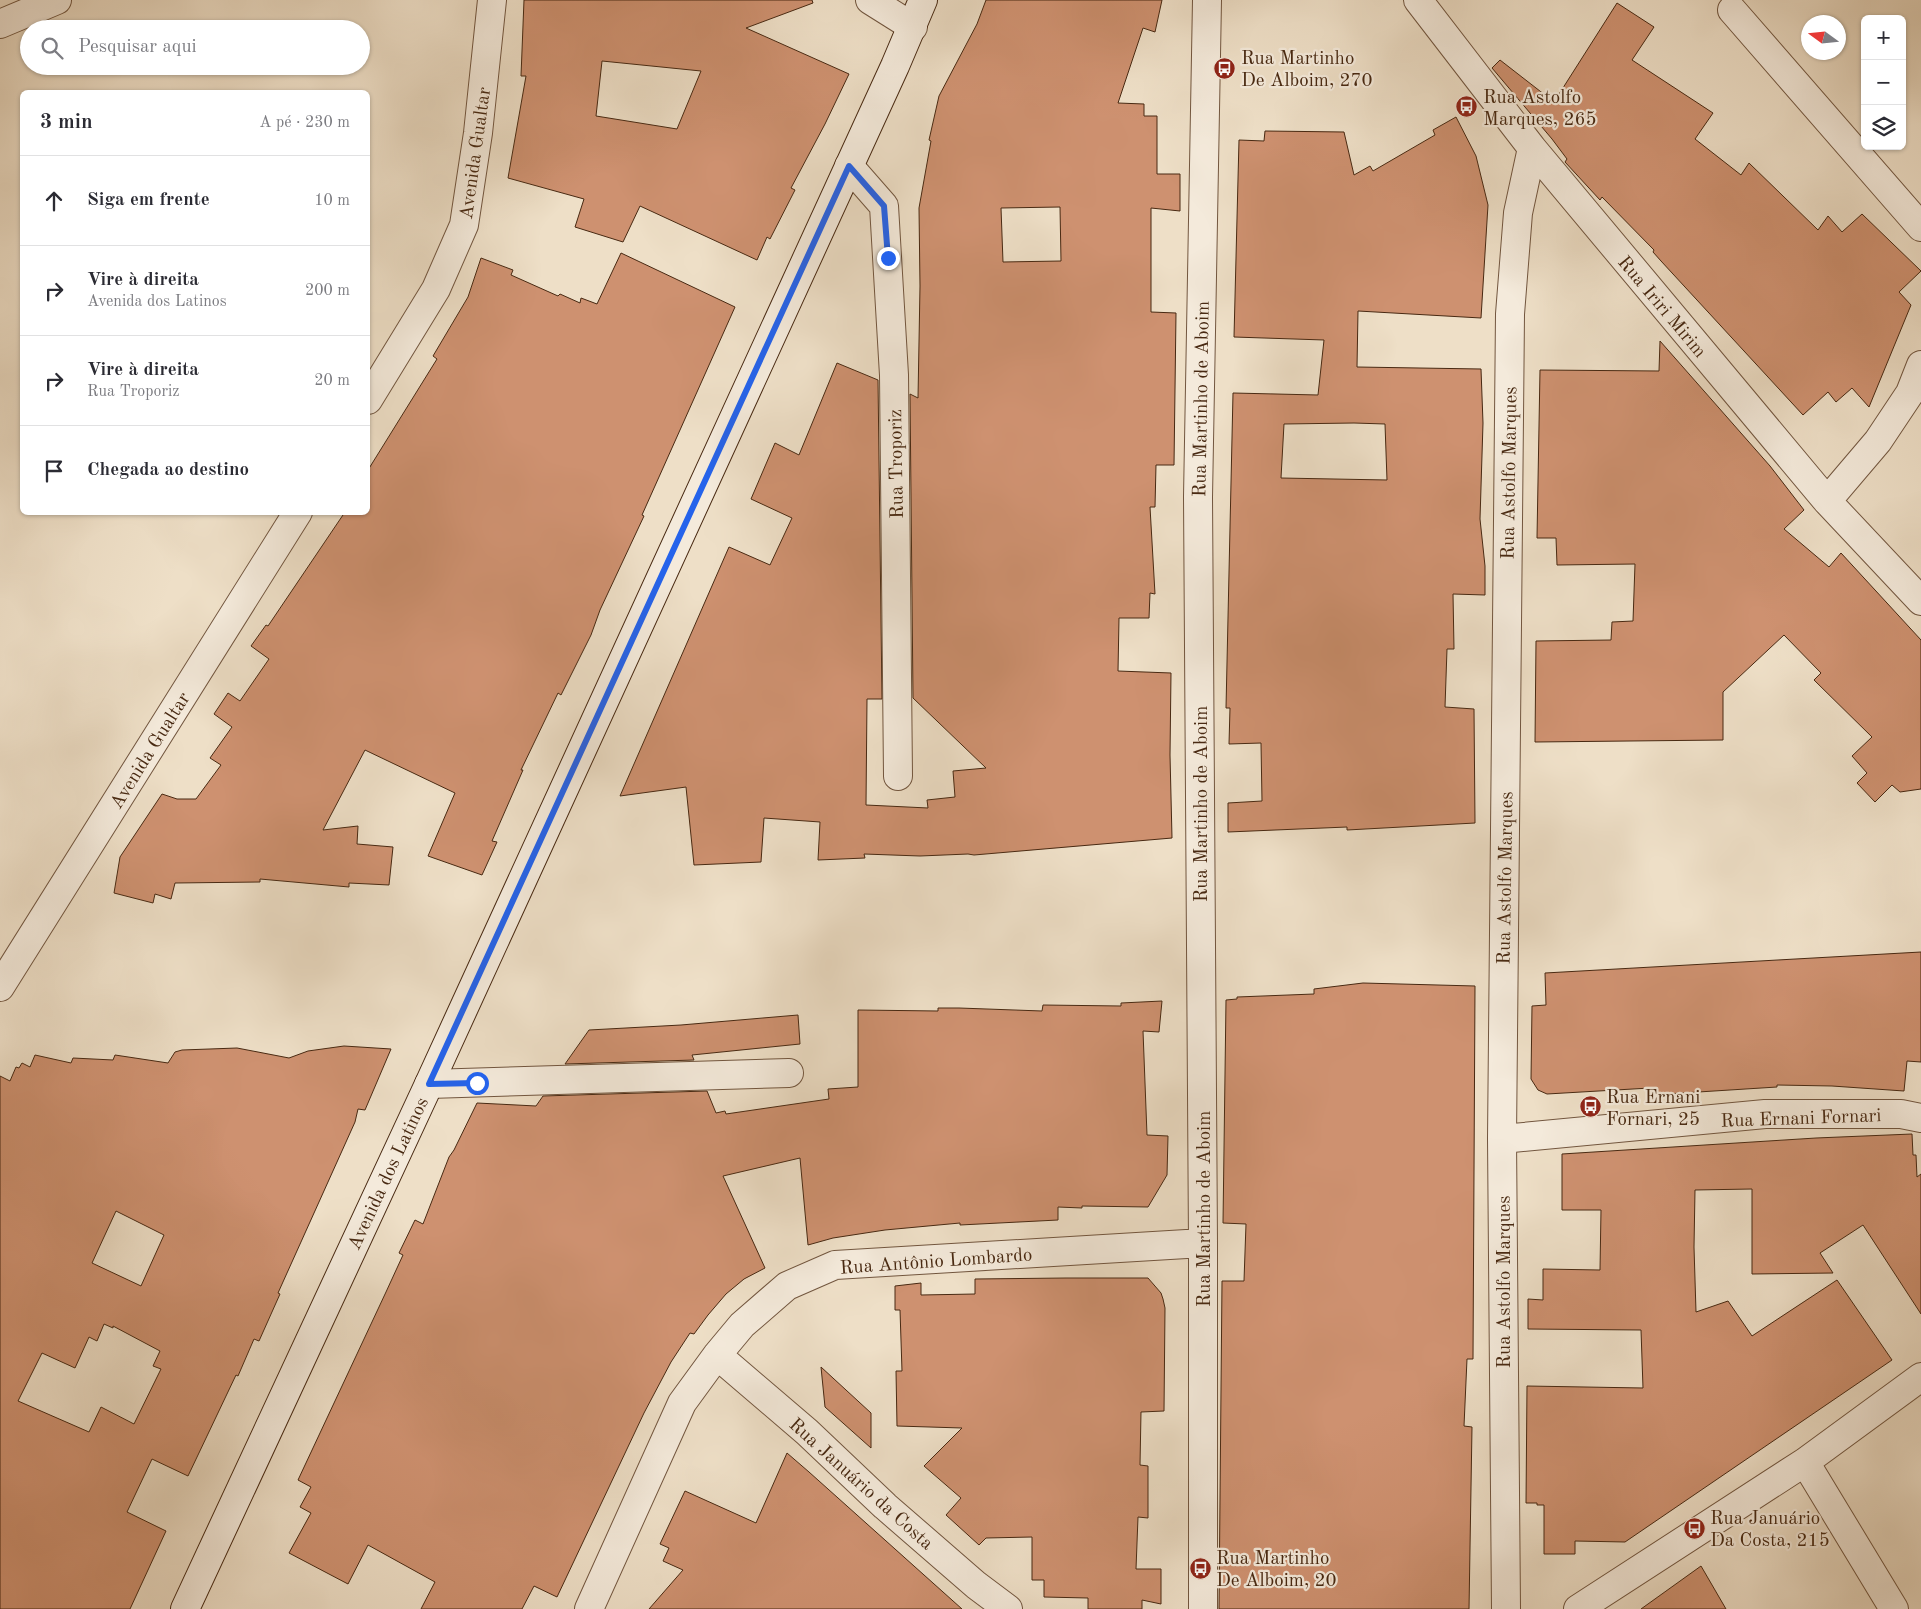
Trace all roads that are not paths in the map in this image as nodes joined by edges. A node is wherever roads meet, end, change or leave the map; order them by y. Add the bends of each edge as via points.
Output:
1 (57, 0) edge
2 (492, 0) edge
3 (870, 0) edge
4 (923, 0) edge
5 (1207, 0) edge
6 (1418, 0) edge
7 (1732, 10) dead end
8 (0, 24) edge
9 (912, 27) junction
10 (1532, 148) junction
11 (849, 166) junction
12 (1921, 227) edge
13 (1921, 365) edge
14 (370, 397) edge
15 (1827, 501) junction
16 (296, 515) edge
17 (1921, 601) edge
18 (898, 776) dead end
19 (0, 987) edge
20 (790, 1073) dead end
21 (429, 1084) junction
22 (1921, 1118) edge
23 (1502, 1138) junction
24 (1204, 1243) junction
25 (717, 1355) junction
26 (1921, 1377) edge
27 (1805, 1462) junction
28 (185, 1609) edge
29 (588, 1609) edge
30 (1008, 1609) edge
31 (1203, 1609) edge
32 (1506, 1609) edge
33 (1578, 1609) edge
34 (1894, 1609) edge

1 - 8 street
2 - 14 street, Avenida Gualtar via 478,133 464,225 436,289
3 - 9 street
4 - 9 street, Avenida dos Latinos
5 - 24 street, Rua Martinho de Aboim via 1198,497
6 - 10 street, Rua Iriri Mirim
7 - 12 street
9 - 11 street, Avenida dos Latinos
10 - 15 street, Rua Iriri Mirim
10 - 23 street, Rua Astolfo Marques via 1518,213 1510,314
11 - 18 street, Rua Troporiz via 884,206 894,375
11 - 21 street, Avenida dos Latinos
13 - 15 street via 1910,393 1878,441
15 - 17 street, Rua Iriri Mirim
16 - 19 street, Avenida Gualtar
20 - 21 street
21 - 28 street, Avenida dos Latinos
22 - 23 street, Rua Ernani Fornari via 1901,1114 1765,1114
23 - 32 street, Rua Astolfo Marques
24 - 25 street, Rua Antônio Lombardo via 835,1265 787,1286 742,1325
24 - 31 street, Rua Martinho de Aboim
25 - 29 street, Rua Antônio Lombardo via 682,1403
25 - 30 street, Rua Januário da Costa via 892,1512
26 - 27 street
27 - 33 street
27 - 34 street

